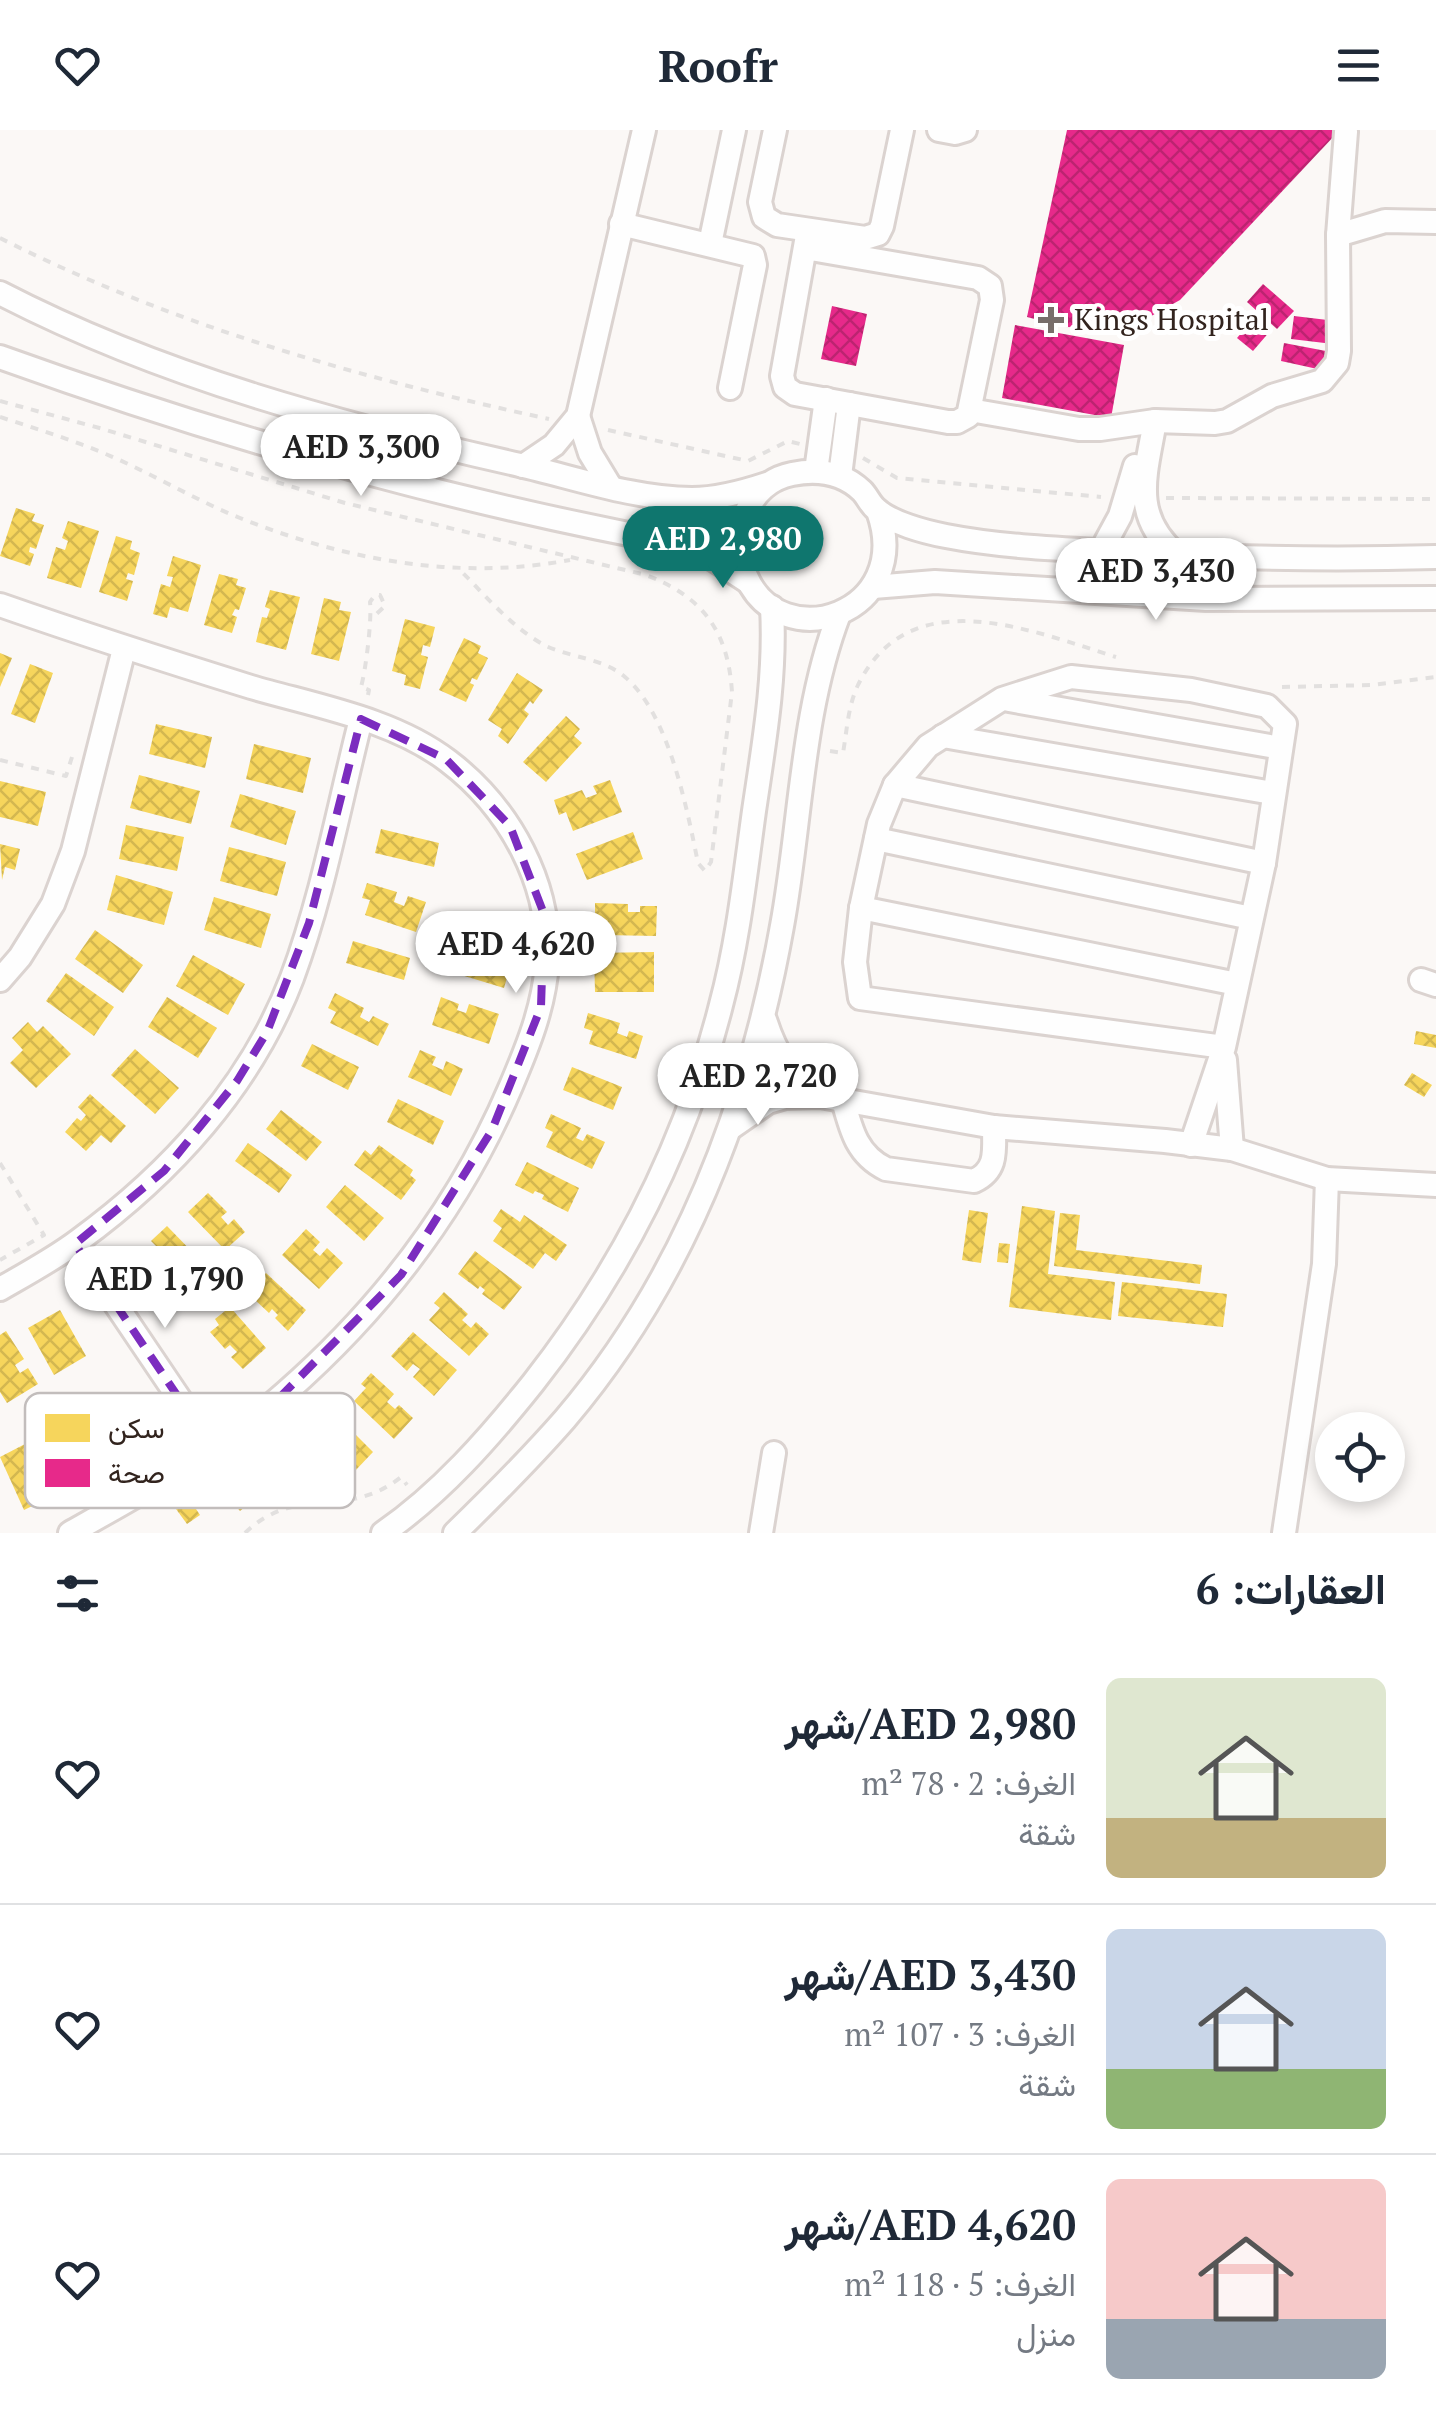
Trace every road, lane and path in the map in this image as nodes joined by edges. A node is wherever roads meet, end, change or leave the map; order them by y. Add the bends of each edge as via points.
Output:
1 (633, 130) edge
2 (644, 130) edge
3 (734, 130) edge
4 (775, 130) edge
5 (902, 130) edge
6 (939, 130) edge
7 (965, 130) edge
8 (1346, 132) edge
9 (628, 193) junction
10 (760, 209) junction
11 (1436, 222) edge
12 (621, 224) junction
13 (878, 234) junction
14 (1338, 235) junction
15 (807, 239) junction
16 (710, 244) junction
17 (747, 253) junction
18 (905, 266) junction
19 (0, 293) edge
20 (0, 357) edge
21 (730, 388) dead end
22 (0, 401) edge
23 (838, 402) junction
24 (970, 410) junction
25 (578, 416) junction
26 (0, 417) edge
27 (1147, 422) junction
28 (523, 466) junction
29 (816, 471) junction
30 (840, 476) junction
31 (770, 483) junction
32 (610, 486) junction
33 (1144, 498) junction
34 (1434, 498) edge
35 (878, 511) junction
36 (1101, 551) junction
37 (1177, 555) junction
38 (1436, 557) edge
39 (574, 559) junction
40 (459, 569) junction
41 (748, 581) junction
42 (874, 587) junction
43 (1436, 598) edge
44 (0, 605) edge
45 (772, 607) junction
46 (839, 614) junction
47 (372, 618) dead end
48 (124, 649) junction
49 (1002, 698) junction
50 (360, 719) junction
51 (943, 736) junction
52 (1281, 748) junction
53 (0, 760) edge
54 (95, 763) junction
55 (895, 785) junction
56 (1272, 793) junction
57 (876, 839) junction
58 (1264, 862) junction
59 (861, 908) junction
60 (1251, 918) junction
61 (0, 980) edge
62 (1237, 984) junction
63 (764, 1019) junction
64 (1224, 1047) junction
65 (831, 1098) junction
66 (730, 1128) junction
67 (994, 1128) junction
68 (1192, 1146) junction
69 (1232, 1149) junction
70 (0, 1163) edge
71 (1327, 1179) junction
72 (1436, 1185) edge
73 (75, 1244) junction
74 (0, 1260) edge
75 (0, 1290) edge
76 (176, 1393) edge
77 (285, 1393) edge
78 (774, 1453) dead end
79 (355, 1500) edge
80 (422, 1502) junction
81 (111, 1508) edge
82 (287, 1508) edge
83 (70, 1533) edge
84 (245, 1533) edge
85 (383, 1533) edge
86 (454, 1533) edge
87 (761, 1533) edge
88 (1284, 1533) edge

1 - 9 street
2 - 9 street
3 - 16 street
4 - 10 street
5 - 13 street
6 - 7 street
8 - 14 street
9 - 12 street
10 - 15 street via 770,223
10 - 17 street
11 - 14 street via 1385,221
12 - 16 street
12 - 25 street
13 - 15 street
13 - 18 street
14 - 27 street via 1339,351 1330,373 1226,421
15 - 18 street
15 - 23 street via 782,382 795,394
16 - 17 street
17 - 21 street via 755,265
18 - 24 street via 978,278 990,286
19 - 28 street via 212,382
20 - 41 street via 308,457 466,500 680,544
22 - 39 path via 344,502
23 - 24 street via 948,422 963,420
23 - 29 street
23 - 30 street
24 - 27 street via 1079,429
25 - 28 street via 554,445
25 - 32 street
26 - 40 path via 108,455 276,532 358,554
27 - 33 street
27 - 36 street via 1120,516
28 - 32 street
29 - 30 street
29 - 31 street
30 - 35 street
31 - 32 street via 696,499
31 - 41 street via 754,498 738,538
33 - 34 path
33 - 37 street via 1156,533
35 - 36 street via 944,536
35 - 42 street via 886,550
36 - 37 street
37 - 38 street
39 - 40 path
39 - 40 path via 670,584 710,618 723,641 732,692 711,862 704,871 666,747 638,691 611,668 526,633
41 - 45 street
42 - 43 street via 935,582 1206,599
42 - 46 street
44 - 48 street
45 - 46 street via 816,619
45 - 80 street via 772,677 740,913 695,1093 660,1180 586,1311 479,1447
46 - 63 street via 816,692
47 - 50 path via 362,688 369,690
48 - 50 street
48 - 54 street
49 - 51 street
49 - 52 street
49 - 52 street via 1071,677 1190,690 1267,706 1285,724
50 - 73 street via 309,923 268,1032 203,1128
50 - 77 street via 446,760 510,826 544,914 547,961 526,1052 450,1205 400,1275
51 - 55 street
51 - 56 street
52 - 56 street
53 - 54 path via 66,776 70,756
54 - 61 street via 53,904
55 - 57 street
55 - 58 street
56 - 58 street
57 - 59 street
57 - 60 street
58 - 60 street
59 - 62 street
59 - 64 street via 855,962 860,998
60 - 62 street
62 - 64 street
63 - 65 street via 782,1062 806,1087
63 - 66 street
64 - 68 street
64 - 69 street
65 - 66 street via 784,1097
65 - 67 street
65 - 67 street via 858,1146 886,1170 974,1182 994,1161
66 - 86 street via 696,1210 616,1351 513,1477
67 - 68 street
68 - 69 street
69 - 71 street
70 - 74 path via 44,1234
71 - 72 street
71 - 88 street via 1324,1264
73 - 75 street
73 - 76 street
78 - 87 street
79 - 80 path via 401,1478
80 - 85 street
81 - 83 street
82 - 84 path

